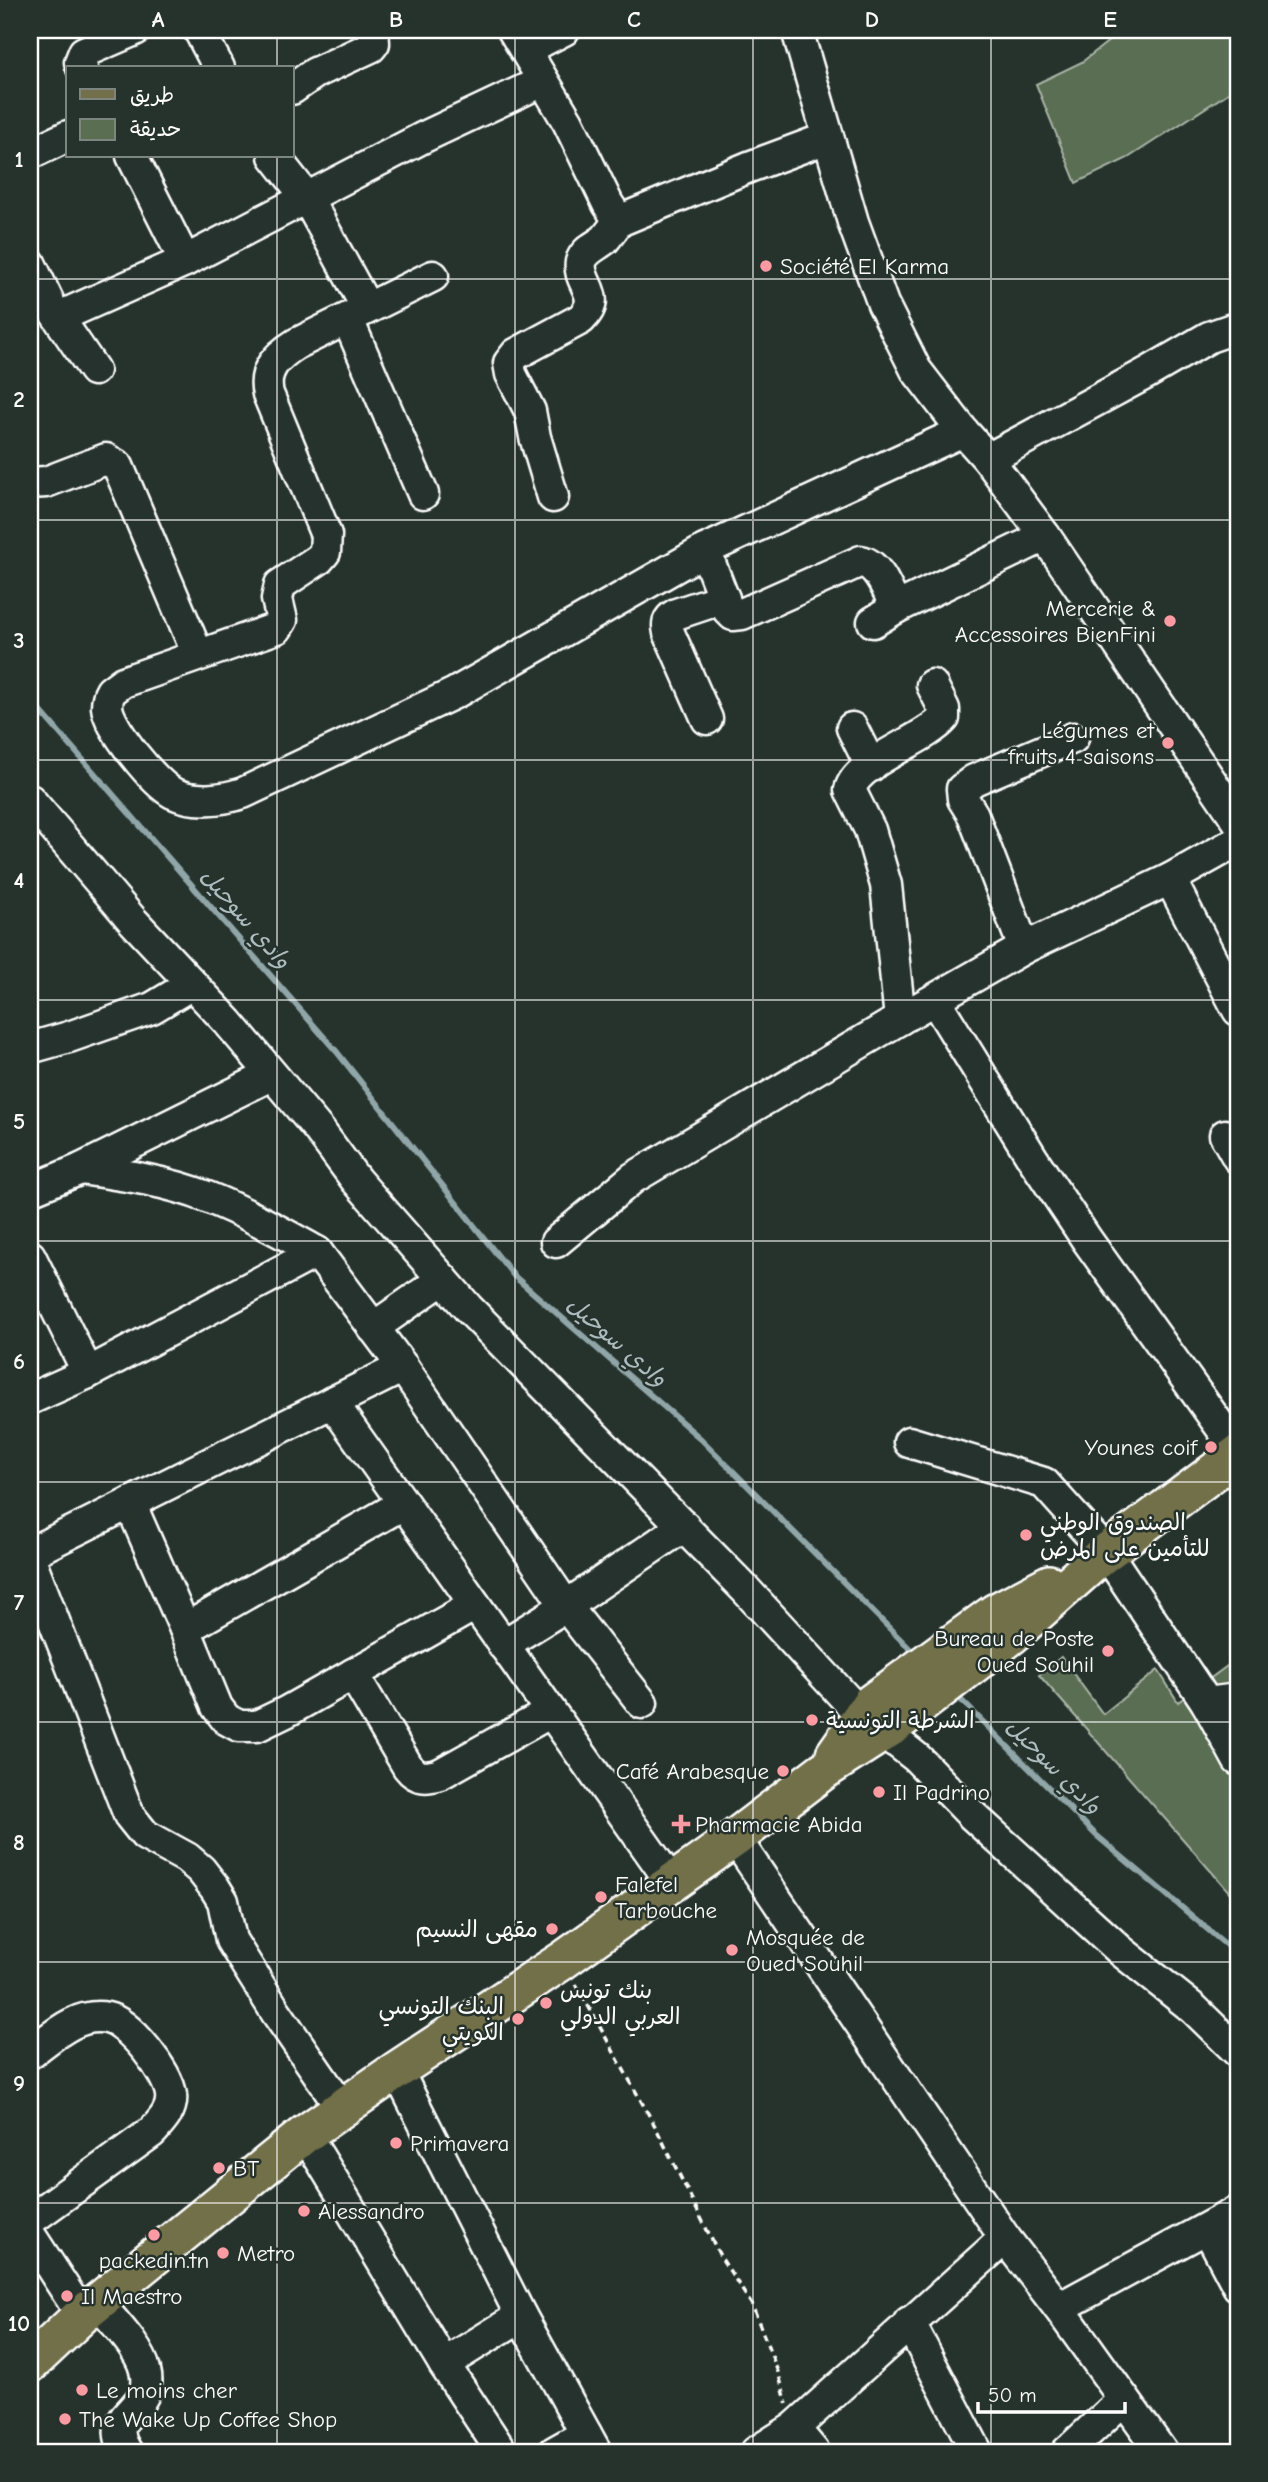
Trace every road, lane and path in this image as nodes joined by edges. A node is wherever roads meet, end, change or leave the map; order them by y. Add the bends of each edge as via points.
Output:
1 (135, 30) edge
2 (199, 30) edge
3 (373, 30) edge
4 (564, 30) edge
5 (797, 30) edge
6 (519, 40) edge
7 (81, 66) edge
8 (218, 66) edge
9 (543, 81) junction
10 (294, 88) edge
11 (66, 136) edge
12 (827, 138) junction
13 (30, 154) edge
14 (133, 158) edge
15 (276, 158) edge
16 (307, 198) junction
17 (619, 221) junction
18 (185, 261) junction
19 (30, 263) edge
20 (433, 276) dead end
21 (358, 314) junction
22 (46, 316) edge
23 (1238, 327) edge
24 (94, 370) dead end
25 (963, 431) junction
26 (988, 459) junction
27 (30, 483) edge
28 (423, 494) dead end
29 (553, 497) dead end
30 (1045, 536) junction
31 (705, 550) junction
32 (724, 598) junction
33 (198, 655) junction
34 (932, 685) dead end
35 (706, 719) dead end
36 (852, 728) dead end
37 (1073, 738) dead end
38 (871, 766) junction
39 (30, 800) edge
40 (1238, 821) edge
41 (1238, 841) edge
42 (1170, 879) junction
43 (1024, 948) junction
44 (192, 984) junction
45 (935, 1000) junction
46 (1238, 1010) edge
47 (901, 1019) junction
48 (30, 1048) edge
49 (271, 1075) junction
50 (81, 1168) junction
51 (30, 1190) edge
52 (556, 1242) dead end
53 (317, 1252) junction
54 (30, 1256) edge
55 (443, 1279) junction
56 (373, 1328) junction
57 (403, 1367) junction
58 (88, 1373) junction
59 (30, 1399) edge
60 (332, 1402) junction
61 (909, 1442) dead end
62 (1238, 1452) edge
63 (130, 1503) junction
64 (403, 1504) junction
65 (684, 1526) junction
66 (30, 1553) edge
67 (1103, 1555) junction
68 (30, 1559) edge
69 (475, 1605) junction
70 (566, 1606) junction
71 (1018, 1625) junction
72 (185, 1629) junction
73 (503, 1645) junction
74 (353, 1674) junction
75 (1238, 1699) edge
76 (642, 1703) dead end
77 (1207, 1703) junction
78 (551, 1712) junction
79 (885, 1726) junction
80 (1238, 1760) edge
81 (735, 1838) junction
82 (672, 1883) junction
83 (562, 1961) junction
84 (1238, 2052) edge
85 (30, 2053) edge
86 (397, 2070) junction
87 (342, 2108) junction
88 (305, 2134) junction
89 (1238, 2211) edge
90 (30, 2220) edge
91 (1208, 2228) junction
92 (30, 2235) edge
93 (1005, 2238) junction
94 (1238, 2286) edge
95 (90, 2308) junction
96 (1059, 2308) junction
97 (521, 2316) junction
98 (909, 2322) junction
99 (30, 2364) edge
100 (444, 2364) junction
101 (1124, 2399) junction
102 (794, 2428) junction
103 (591, 2443) edge
104 (127, 2452) edge
105 (502, 2452) edge
106 (554, 2452) edge
107 (756, 2452) edge
108 (814, 2452) edge
109 (977, 2452) edge
110 (1067, 2452) edge
111 (1162, 2452) edge

1 - 7 street via 84,52
2 - 8 street
3 - 10 street via 371,47
4 - 6 street
5 - 12 street
6 - 9 street
9 - 16 street
9 - 17 street
11 - 13 street
12 - 17 street
12 - 25 street via 883,304 916,370
14 - 18 street
15 - 16 street
16 - 18 street
16 - 21 street
17 - 29 street via 581,259 590,293 588,312 516,354 509,363 530,411
18 - 22 street
19 - 22 street
20 - 21 street
21 - 28 street
21 - 33 street via 284,352 266,378 268,394 326,535 325,552 279,585 281,624
22 - 24 street
23 - 26 street via 1209,337
25 - 26 street
25 - 31 street
26 - 30 street
27 - 33 street via 47,482 106,459 118,466
30 - 32 street via 885,615 878,572 861,561 742,614 730,614
30 - 40 street
31 - 32 street
31 - 33 street via 455,693 228,798 190,798 156,781 116,731 107,707 111,691 123,682
32 - 35 street via 676,614 667,624
34 - 38 street via 944,718
36 - 38 street
37 - 43 street via 962,789
38 - 47 street via 850,790 870,830 886,885
39 - 44 street
41 - 42 street
42 - 43 street
42 - 46 street
43 - 45 street
44 - 48 street via 152,1008
44 - 49 street
45 - 47 street
45 - 62 street via 1087,1240
47 - 52 street via 633,1178
49 - 50 street
49 - 55 street
50 - 51 street
50 - 53 street via 205,1196
53 - 56 street
53 - 58 street
54 - 58 street
55 - 56 street
55 - 65 street
56 - 57 street
57 - 60 street
57 - 70 street
58 - 59 street
60 - 63 street
60 - 64 street
61 - 67 street via 1044,1483
62 - 67 main road
63 - 66 street
63 - 72 street
64 - 69 street
64 - 72 street
65 - 70 street
65 - 79 street
67 - 71 main road
67 - 77 street
68 - 87 street via 129,1815 145,1835 187,1858 215,1888 223,1901 231,1940
69 - 73 street
69 - 74 street
70 - 73 street
70 - 76 street
71 - 79 main road
71 - 79 street
72 - 74 street via 217,1707 239,1726 257,1726
73 - 78 street
74 - 78 street via 408,1767 422,1777 440,1774
75 - 77 street
77 - 80 street
78 - 82 street
79 - 81 main road
79 - 84 street via 973,1816
81 - 82 main road
81 - 93 street
82 - 83 main road
83 - 86 main road
83 - 102 path via 720,2256 752,2305
85 - 90 street via 70,2024 107,2018 139,2040 171,2094 170,2107 152,2132
86 - 87 main road
86 - 97 street
87 - 88 main road
88 - 95 main road
88 - 100 street
89 - 91 street
91 - 94 street
91 - 96 street
92 - 95 street
93 - 96 street
93 - 98 street
95 - 99 main road
95 - 104 street via 139,2355 145,2368 146,2392 119,2426
96 - 101 street
97 - 100 street
97 - 103 street
98 - 102 street
98 - 109 street
100 - 105 street
101 - 110 street
101 - 111 street
102 - 107 street
102 - 108 street
103 - 106 street

